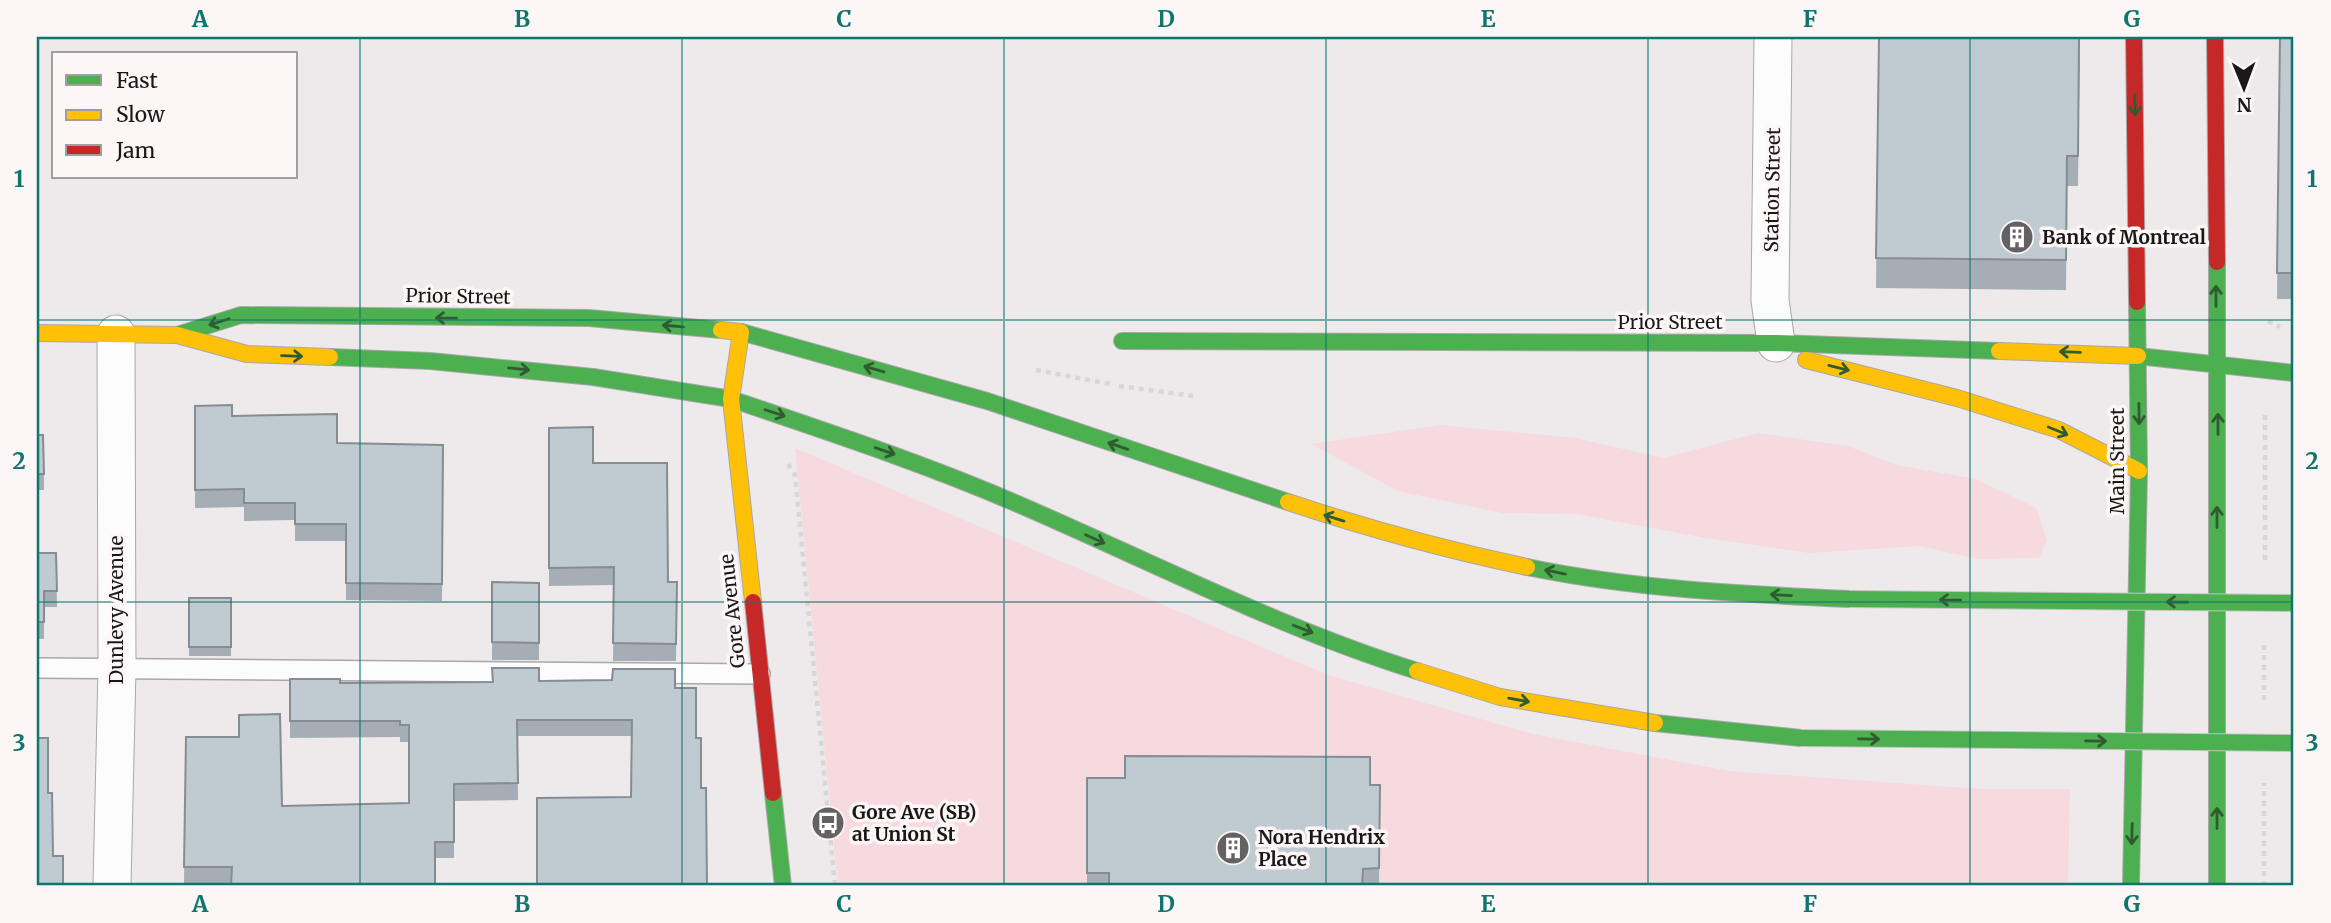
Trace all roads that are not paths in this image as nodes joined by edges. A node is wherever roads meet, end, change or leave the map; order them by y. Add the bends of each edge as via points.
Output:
1 (1773, 37) edge
2 (2134, 37) edge
3 (2215, 37) edge
4 (741, 332) junction
5 (37, 333) edge
6 (116, 334) junction
7 (177, 335) junction
8 (1122, 341) dead end
9 (1776, 343) junction
10 (2138, 356) junction
11 (2217, 365) junction
12 (2294, 373) edge
13 (731, 398) junction
14 (2139, 471) junction
15 (2294, 604) edge
16 (37, 668) edge
17 (117, 669) junction
18 (760, 674) junction
19 (2294, 743) edge
20 (112, 886) edge
21 (783, 886) edge
22 (2131, 886) edge
23 (2217, 886) edge

1 - 9 street, Station Street via 1770,300
2 -> 10 main road, Main Street
11 -> 3 main road
4 -> 7 main road, Prior Street via 589,318 241,315
4 - 13 main road, Gore Avenue
15 -> 4 main road, Prior Street, bridge via 1849,599 1689,591 1576,577 1460,553 1335,519 987,401
5 - 6 main road, Prior Street
6 - 7 main road, Prior Street
6 - 17 street, Dunlevy Avenue
7 -> 13 main road, Prior Street via 247,354 430,360 593,377
8 - 9 main road, Prior Street
10 -> 9 main road, Prior Street
9 -> 14 main road via 1804,359 2059,430
10 - 11 main road, Prior Street
10 -> 14 main road, Main Street
11 - 12 main road, Prior Street
23 -> 11 main road
13 - 18 main road, Gore Avenue
13 -> 19 main road, Prior Street, bridge via 897,455 1018,504 1264,614 1386,661 1500,697 1640,722 1801,738
14 -> 22 main road, Main Street
16 - 17 lane
17 - 18 lane
17 - 20 street, Dunlevy Avenue
18 - 21 main road, Gore Avenue

